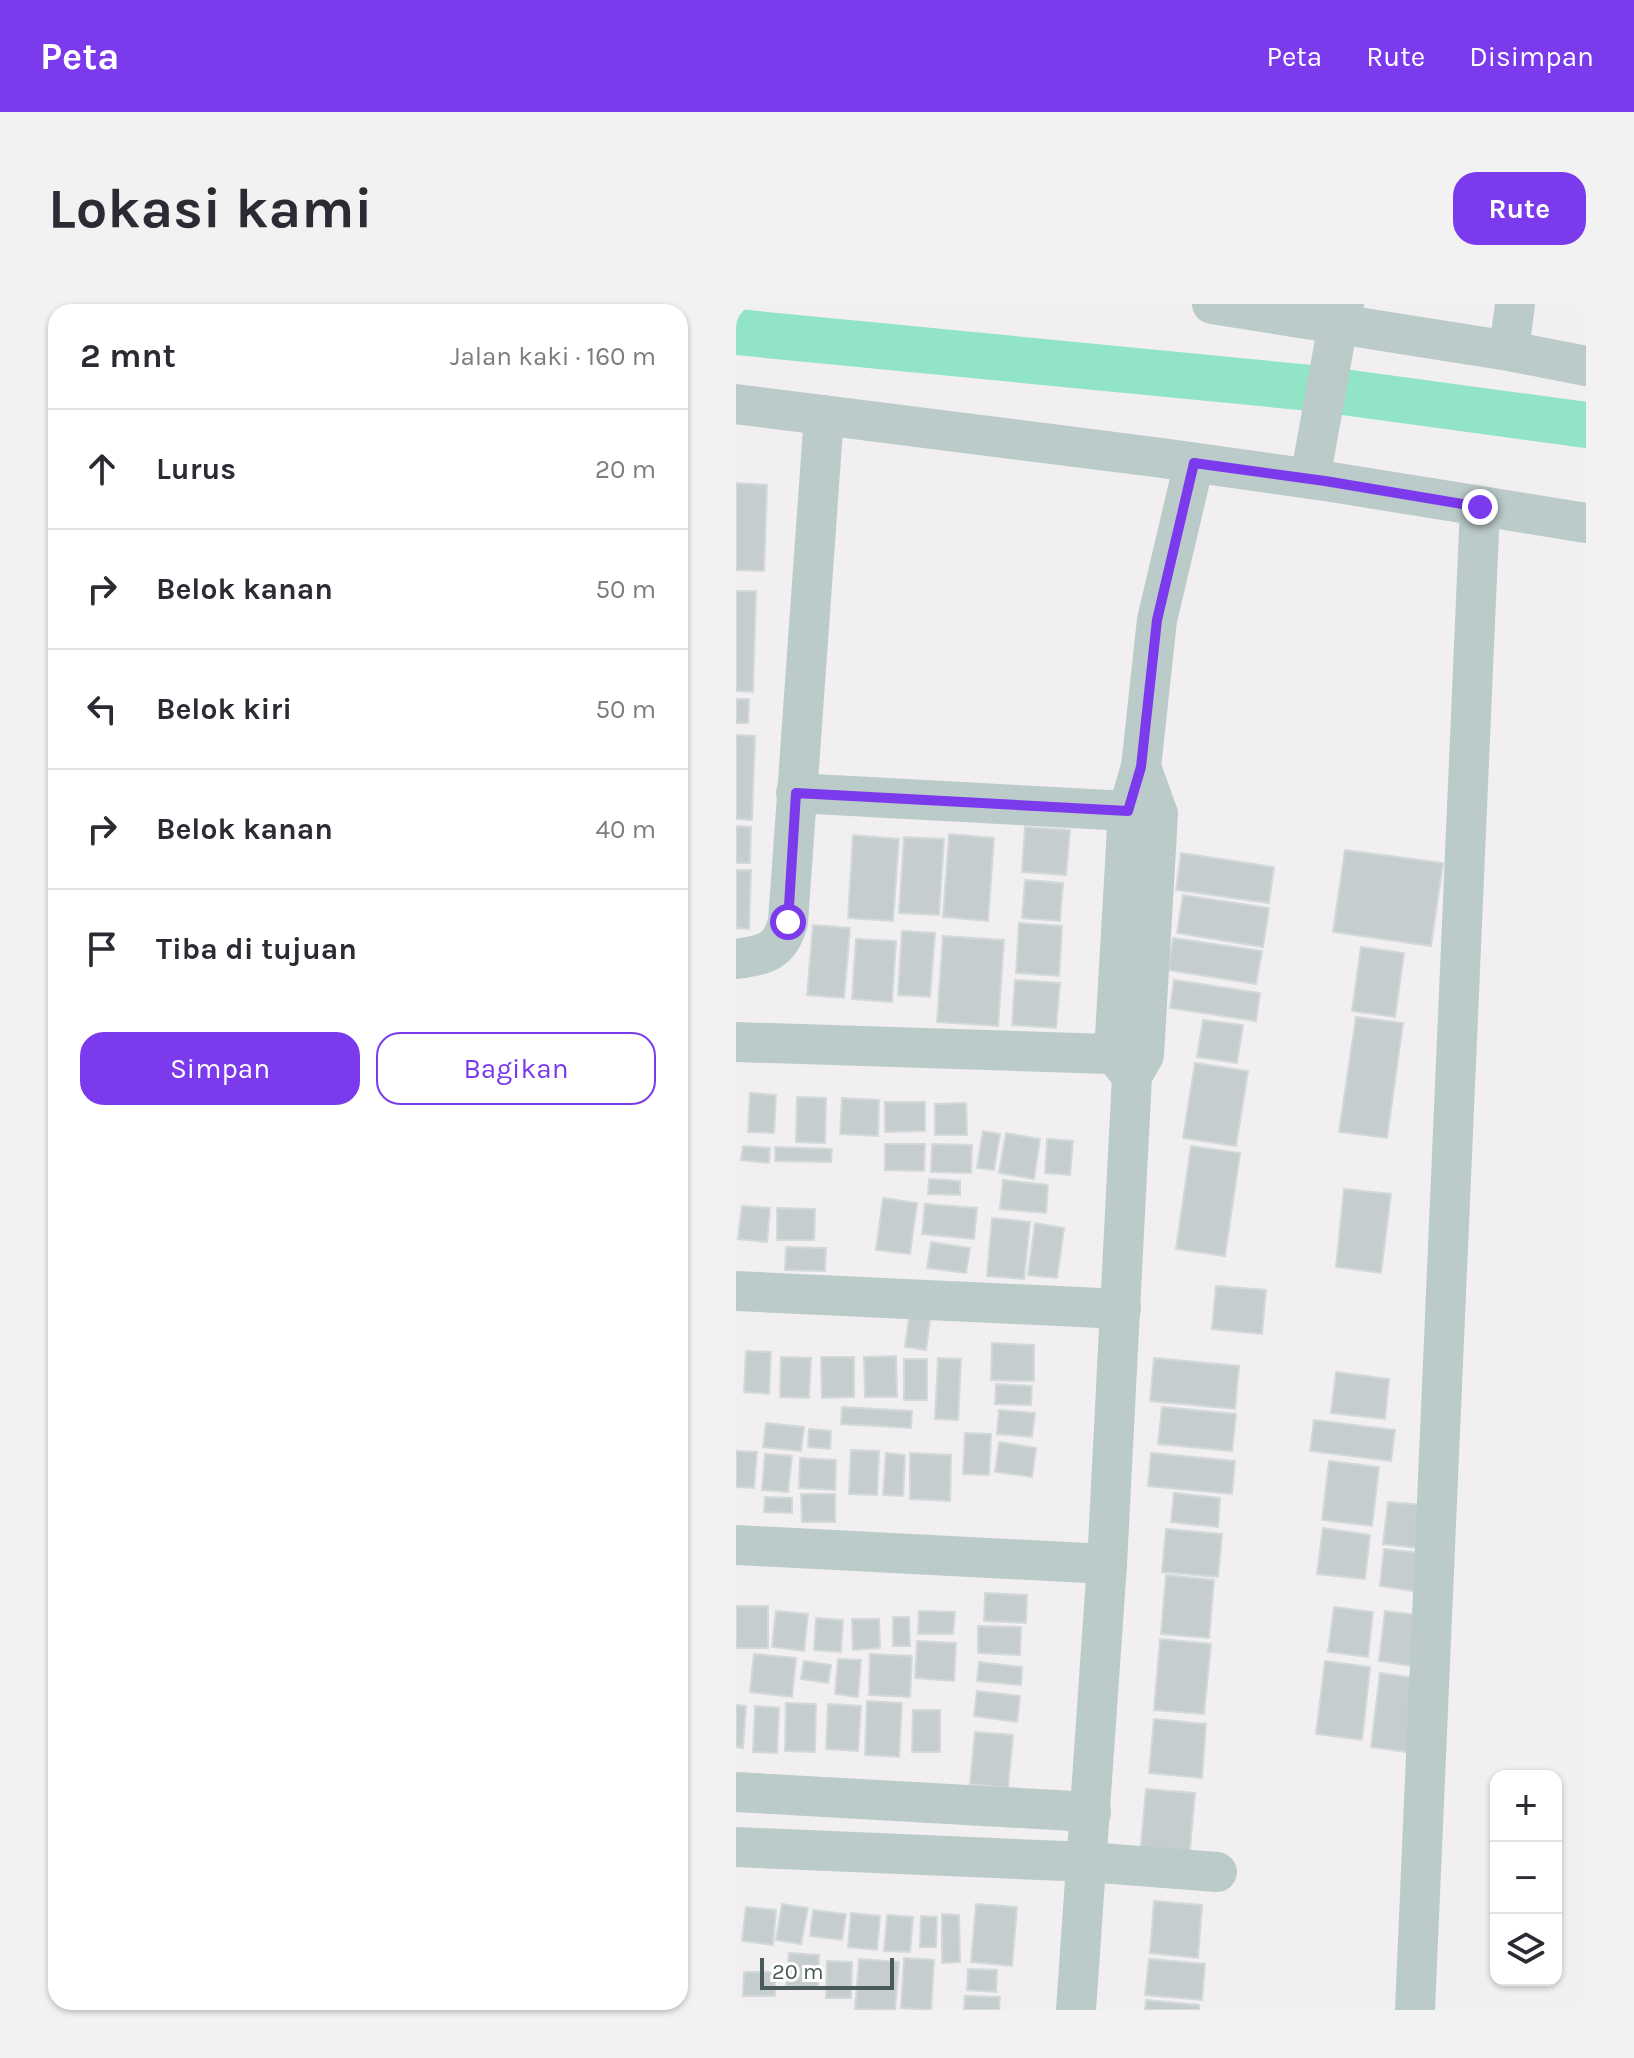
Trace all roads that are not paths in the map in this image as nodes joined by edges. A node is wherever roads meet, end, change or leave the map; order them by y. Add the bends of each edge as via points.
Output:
1 (1212, 304) edge
2 (1515, 304) edge
3 (1340, 321) edge
4 (1509, 351) junction
5 (1586, 366) edge
6 (736, 404) edge
7 (824, 415) junction
8 (1194, 463) junction
9 (1318, 480) junction
10 (1480, 507) junction
11 (1586, 523) edge
12 (796, 793) junction
13 (1143, 813) junction
14 (736, 959) edge
15 (736, 1042) edge
16 (1130, 1062) junction
17 (736, 1291) edge
18 (1121, 1309) junction
19 (736, 1545) edge
20 (1107, 1564) junction
21 (736, 1792) edge
22 (1091, 1812) junction
23 (736, 1847) edge
24 (1087, 1862) junction
25 (1217, 1872) dead end
26 (1076, 2010) edge
27 (1415, 2010) edge

1 - 3 street
2 - 4 street
3 - 4 street
3 - 9 street via 1317,440
4 - 5 street
6 - 7 street
7 - 8 street
7 - 12 street
8 - 9 street
8 - 13 street via 1157,620 1141,767
9 - 10 street
10 - 11 street
10 - 27 street
12 - 13 street
12 - 14 street via 784,937 771,951
13 - 16 street
15 - 16 street
16 - 18 street
17 - 18 street
18 - 20 street
19 - 20 street
20 - 22 street
21 - 22 street
22 - 24 street
23 - 24 street
24 - 25 street
24 - 26 street

